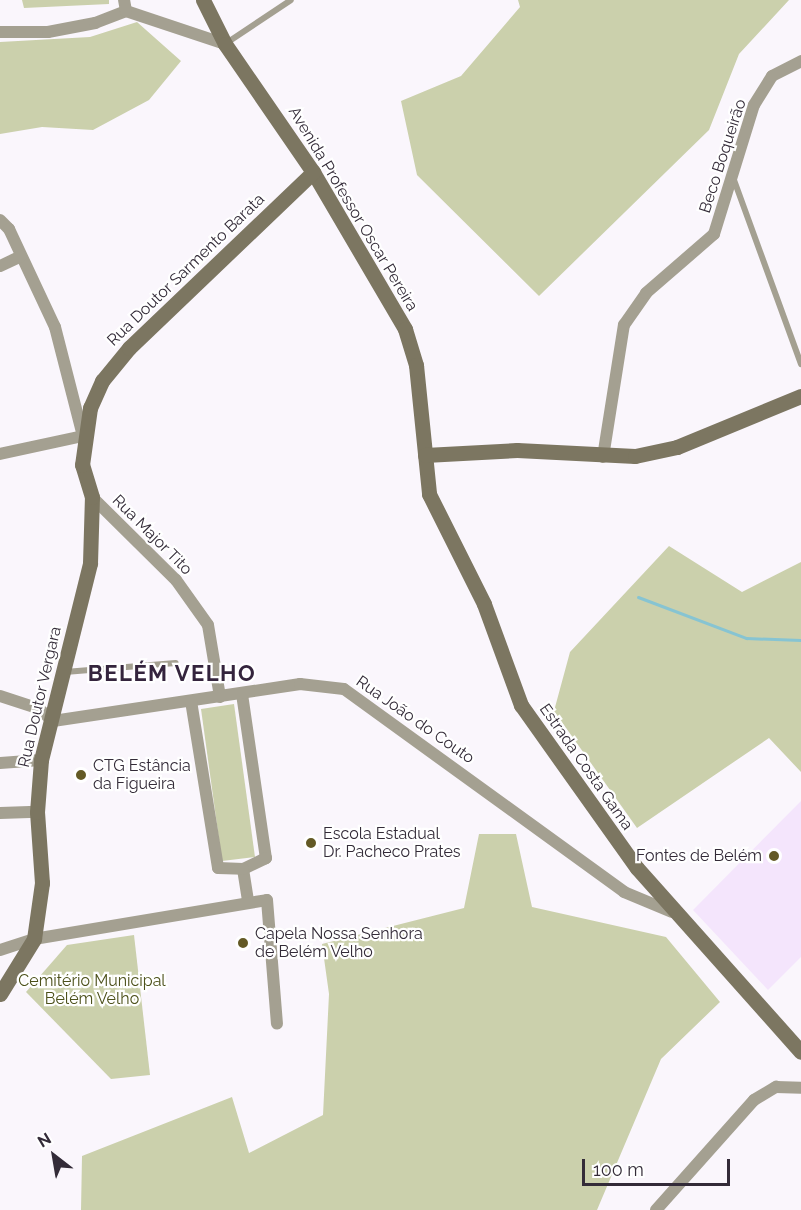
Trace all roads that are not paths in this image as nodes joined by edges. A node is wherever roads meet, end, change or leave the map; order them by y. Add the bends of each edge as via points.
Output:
1 (291, 0) edge
2 (208, 2) edge
3 (125, 6) edge
4 (0, 32) edge
5 (225, 44) junction
6 (801, 60) edge
7 (313, 172) junction
8 (734, 180) junction
9 (0, 220) edge
10 (21, 256) junction
11 (0, 266) edge
12 (801, 364) edge
13 (801, 396) edge
14 (83, 436) junction
15 (0, 454) edge
16 (425, 455) junction
17 (603, 457) junction
18 (92, 497) junction
19 (176, 663) dead end
20 (65, 672) junction
21 (242, 694) junction
22 (0, 696) edge
23 (220, 698) junction
24 (192, 702) junction
25 (53, 721) junction
26 (41, 760) junction
27 (0, 763) edge
28 (37, 812) junction
29 (0, 813) edge
30 (243, 869) junction
31 (248, 902) junction
32 (672, 912) junction
33 (34, 939) junction
34 (0, 950) edge
35 (0, 994) edge
36 (277, 1024) dead end
37 (801, 1052) edge
38 (801, 1088) edge
39 (656, 1210) edge

1 - 5 lane
2 - 5 main road, Avenida Professor Oscar Pereira
3 - 4 street via 68,30
3 - 5 street
5 - 7 main road, Avenida Professor Oscar Pereira
6 - 8 street, Beco Boqueirão via 772,76 754,105
7 - 14 main road, Rua Doutor Sarmento Barata via 129,348 102,381
7 - 16 main road, Avenida Professor Oscar Pereira via 405,329 416,365
8 - 12 lane
8 - 17 street, Beco Boqueirão via 714,234 646,293 624,326
9 - 10 street
10 - 11 street
10 - 14 street via 55,327
13 - 17 main road via 676,447
14 - 15 street
14 - 18 main road, Rua Doutor Vergara via 82,465
16 - 17 main road via 517,450
16 - 32 main road, Estrada Costa Gama via 429,494 484,604 521,705 574,785
18 - 20 main road, Rua Doutor Vergara via 90,563
18 - 23 street, Rua Major Tito via 176,580 208,625
19 - 20 lane
20 - 25 main road, Rua Doutor Vergara
21 - 23 street, Rua João do Couto
21 - 30 street via 266,858
21 - 32 street, Rua João do Couto via 300,684 344,689 624,892
22 - 25 street via 38,708
23 - 24 street, Rua João do Couto
24 - 25 street, Rua João do Couto
24 - 30 street via 218,868
25 - 26 main road, Rua Doutor Vergara
26 - 27 street
26 - 28 main road, Rua Doutor Vergara
28 - 29 street
28 - 33 main road, Rua Doutor Vergara via 42,883
30 - 31 street
31 - 33 street
31 - 36 street via 268,902
32 - 37 main road, Estrada Costa Gama
33 - 34 street
33 - 35 main road, Rua Doutor Vergara
38 - 39 street via 776,1088 760,1095

